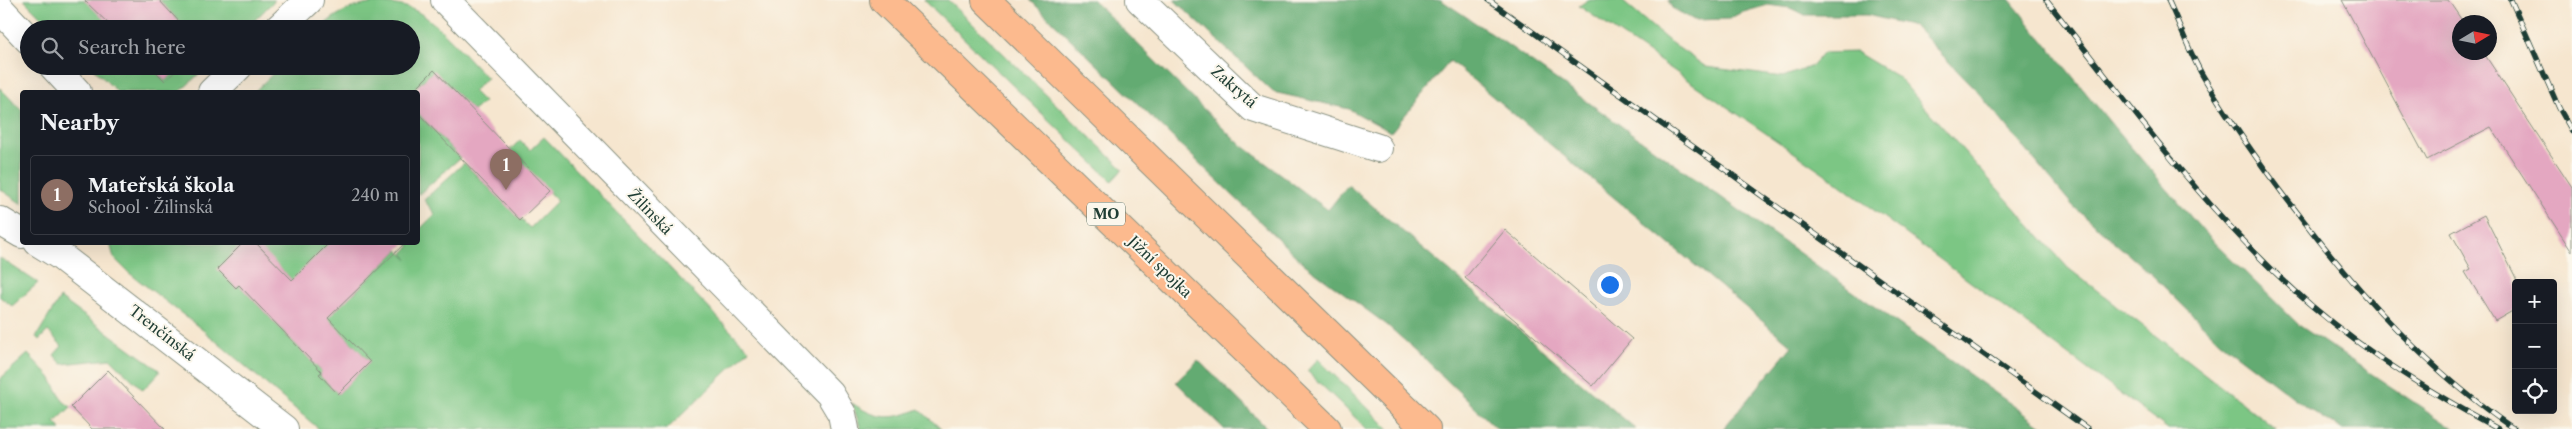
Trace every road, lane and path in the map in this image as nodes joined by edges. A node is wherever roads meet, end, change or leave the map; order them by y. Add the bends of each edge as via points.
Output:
1 (309, 0) edge
2 (445, 0) edge
3 (884, 0) edge
4 (986, 0) edge
5 (1140, 0) edge
6 (0, 9) edge
7 (288, 20) edge
8 (20, 30) edge
9 (61, 75) edge
10 (230, 75) edge
11 (75, 90) edge
12 (214, 90) edge
13 (1378, 148) dead end
14 (0, 222) edge
15 (20, 233) edge
16 (56, 247) edge
17 (284, 429) edge
18 (845, 429) edge
19 (1327, 429) edge
20 (1426, 429) edge

1 - 7 street
2 - 18 street, Žilinská via 830,394 842,414
3 - 19 highway, Jižní spojka / MO
4 - 20 highway
5 - 13 street, Zakrytá via 1254,108
6 - 8 street
9 - 11 street
10 - 12 street
14 - 15 street
16 - 17 street, Trenčínská

